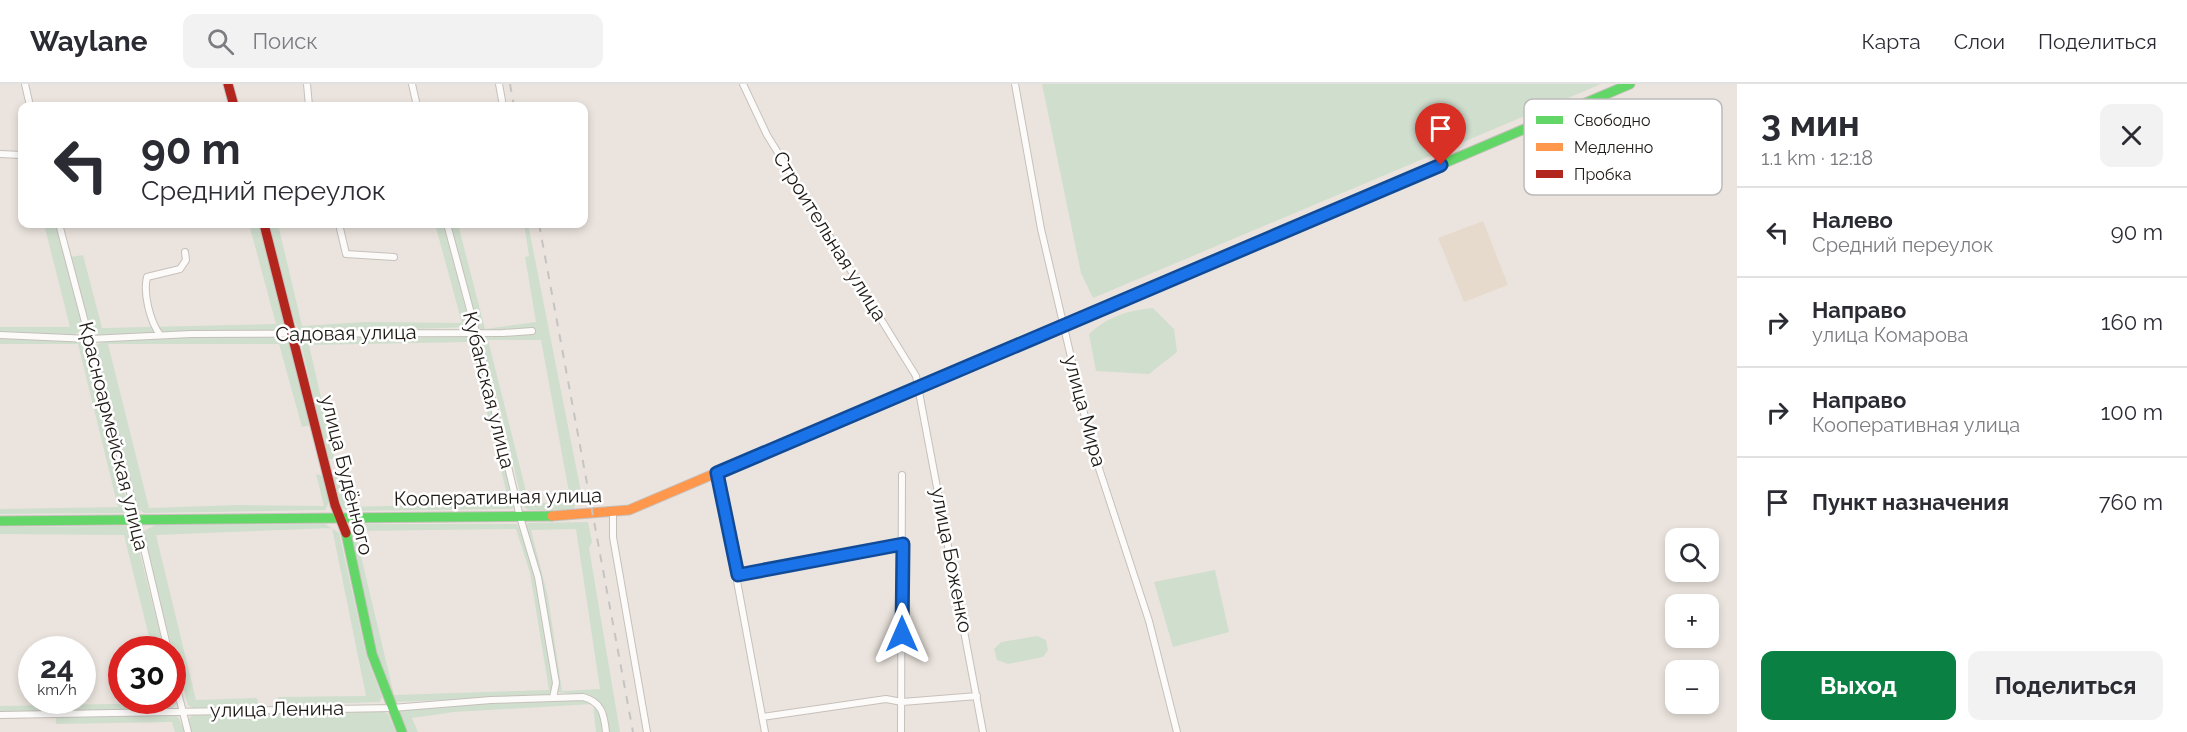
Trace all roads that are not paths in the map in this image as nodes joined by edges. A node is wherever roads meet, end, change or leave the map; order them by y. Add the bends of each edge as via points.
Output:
1 (25, 84) edge
2 (228, 84) edge
3 (307, 84) edge
4 (412, 84) edge
5 (499, 84) edge
6 (743, 84) edge
7 (1015, 84) edge
8 (1630, 84) edge
9 (1595, 99) edge
10 (29, 102) edge
11 (233, 102) edge
12 (309, 102) edge
13 (416, 102) edge
14 (502, 102) edge
15 (1524, 129) edge
16 (0, 154) edge
17 (18, 155) edge
18 (60, 228) edge
19 (265, 228) edge
20 (340, 228) edge
21 (448, 228) edge
22 (185, 252) dead end
23 (394, 257) dead end
24 (1063, 326) junction
25 (532, 330) dead end
26 (476, 332) junction
27 (0, 335) edge
28 (160, 335) junction
29 (293, 335) junction
30 (90, 339) junction
31 (920, 387) junction
32 (717, 473) junction
33 (902, 475) dead end
34 (613, 513) junction
35 (341, 517) junction
36 (520, 517) junction
37 (137, 519) junction
38 (0, 521) edge
39 (903, 544) junction
40 (738, 575) junction
41 (165, 636) edge
42 (977, 696) junction
43 (553, 698) junction
44 (902, 702) junction
45 (392, 708) junction
46 (186, 711) edge
47 (108, 713) edge
48 (184, 714) edge
49 (0, 715) edge
50 (762, 717) junction
51 (188, 732) edge
52 (402, 732) edge
53 (606, 732) edge
54 (647, 732) edge
55 (765, 732) edge
56 (901, 732) edge
57 (983, 732) edge
58 (1177, 732) edge

1 - 10 street
2 - 11 street
3 - 12 street
4 - 13 street
5 - 14 street
6 - 31 street, Строительная улица via 767,135 906,358
7 - 24 street, улица Мира
8 - 9 street, Кооперативная улица
15 - 24 street, Кооперативная улица
16 - 17 street
18 - 30 street, Красноармейская улица
19 - 29 street, улица Будённого
20 - 23 street via 346,254
21 - 26 street, Кубанская улица
22 - 28 street via 186,260 180,269 147,277 152,321
24 - 31 street, Кооперативная улица
24 - 58 street, улица Мира via 1092,447 1149,621
25 - 26 street, Садовая улица
26 - 29 street, Садовая улица
26 - 36 street, Кубанская улица
27 - 30 street, Садовая улица
28 - 29 street, Садовая улица
28 - 30 street, Садовая улица
29 - 35 street, улица Будённого
30 - 37 street, Красноармейская улица
31 - 32 street, Кооперативная улица
31 - 42 street, улица Боженко
32 - 34 street, Кооперативная улица
32 - 40 street
33 - 39 street
34 - 36 street, Кооперативная улица
34 - 54 street via 613,537
35 - 36 street, Кооперативная улица
35 - 37 street, Кооперативная улица
35 - 45 street, улица Будённого via 372,655
36 - 43 street, Кубанская улица via 538,577 556,683
37 - 38 street, Кооперативная улица
37 - 41 street, Красноармейская улица
39 - 40 street
39 - 44 street
40 - 50 street
42 - 44 street
42 - 57 street, улица Боженко
43 - 45 street, улица Ленина
43 - 53 street, улица Ленина via 593,700 604,714
44 - 50 street via 886,699
44 - 56 street
45 - 46 street, улица Ленина
45 - 52 street, улица Будённого
47 - 49 street, улица Ленина
48 - 51 street
50 - 55 street

